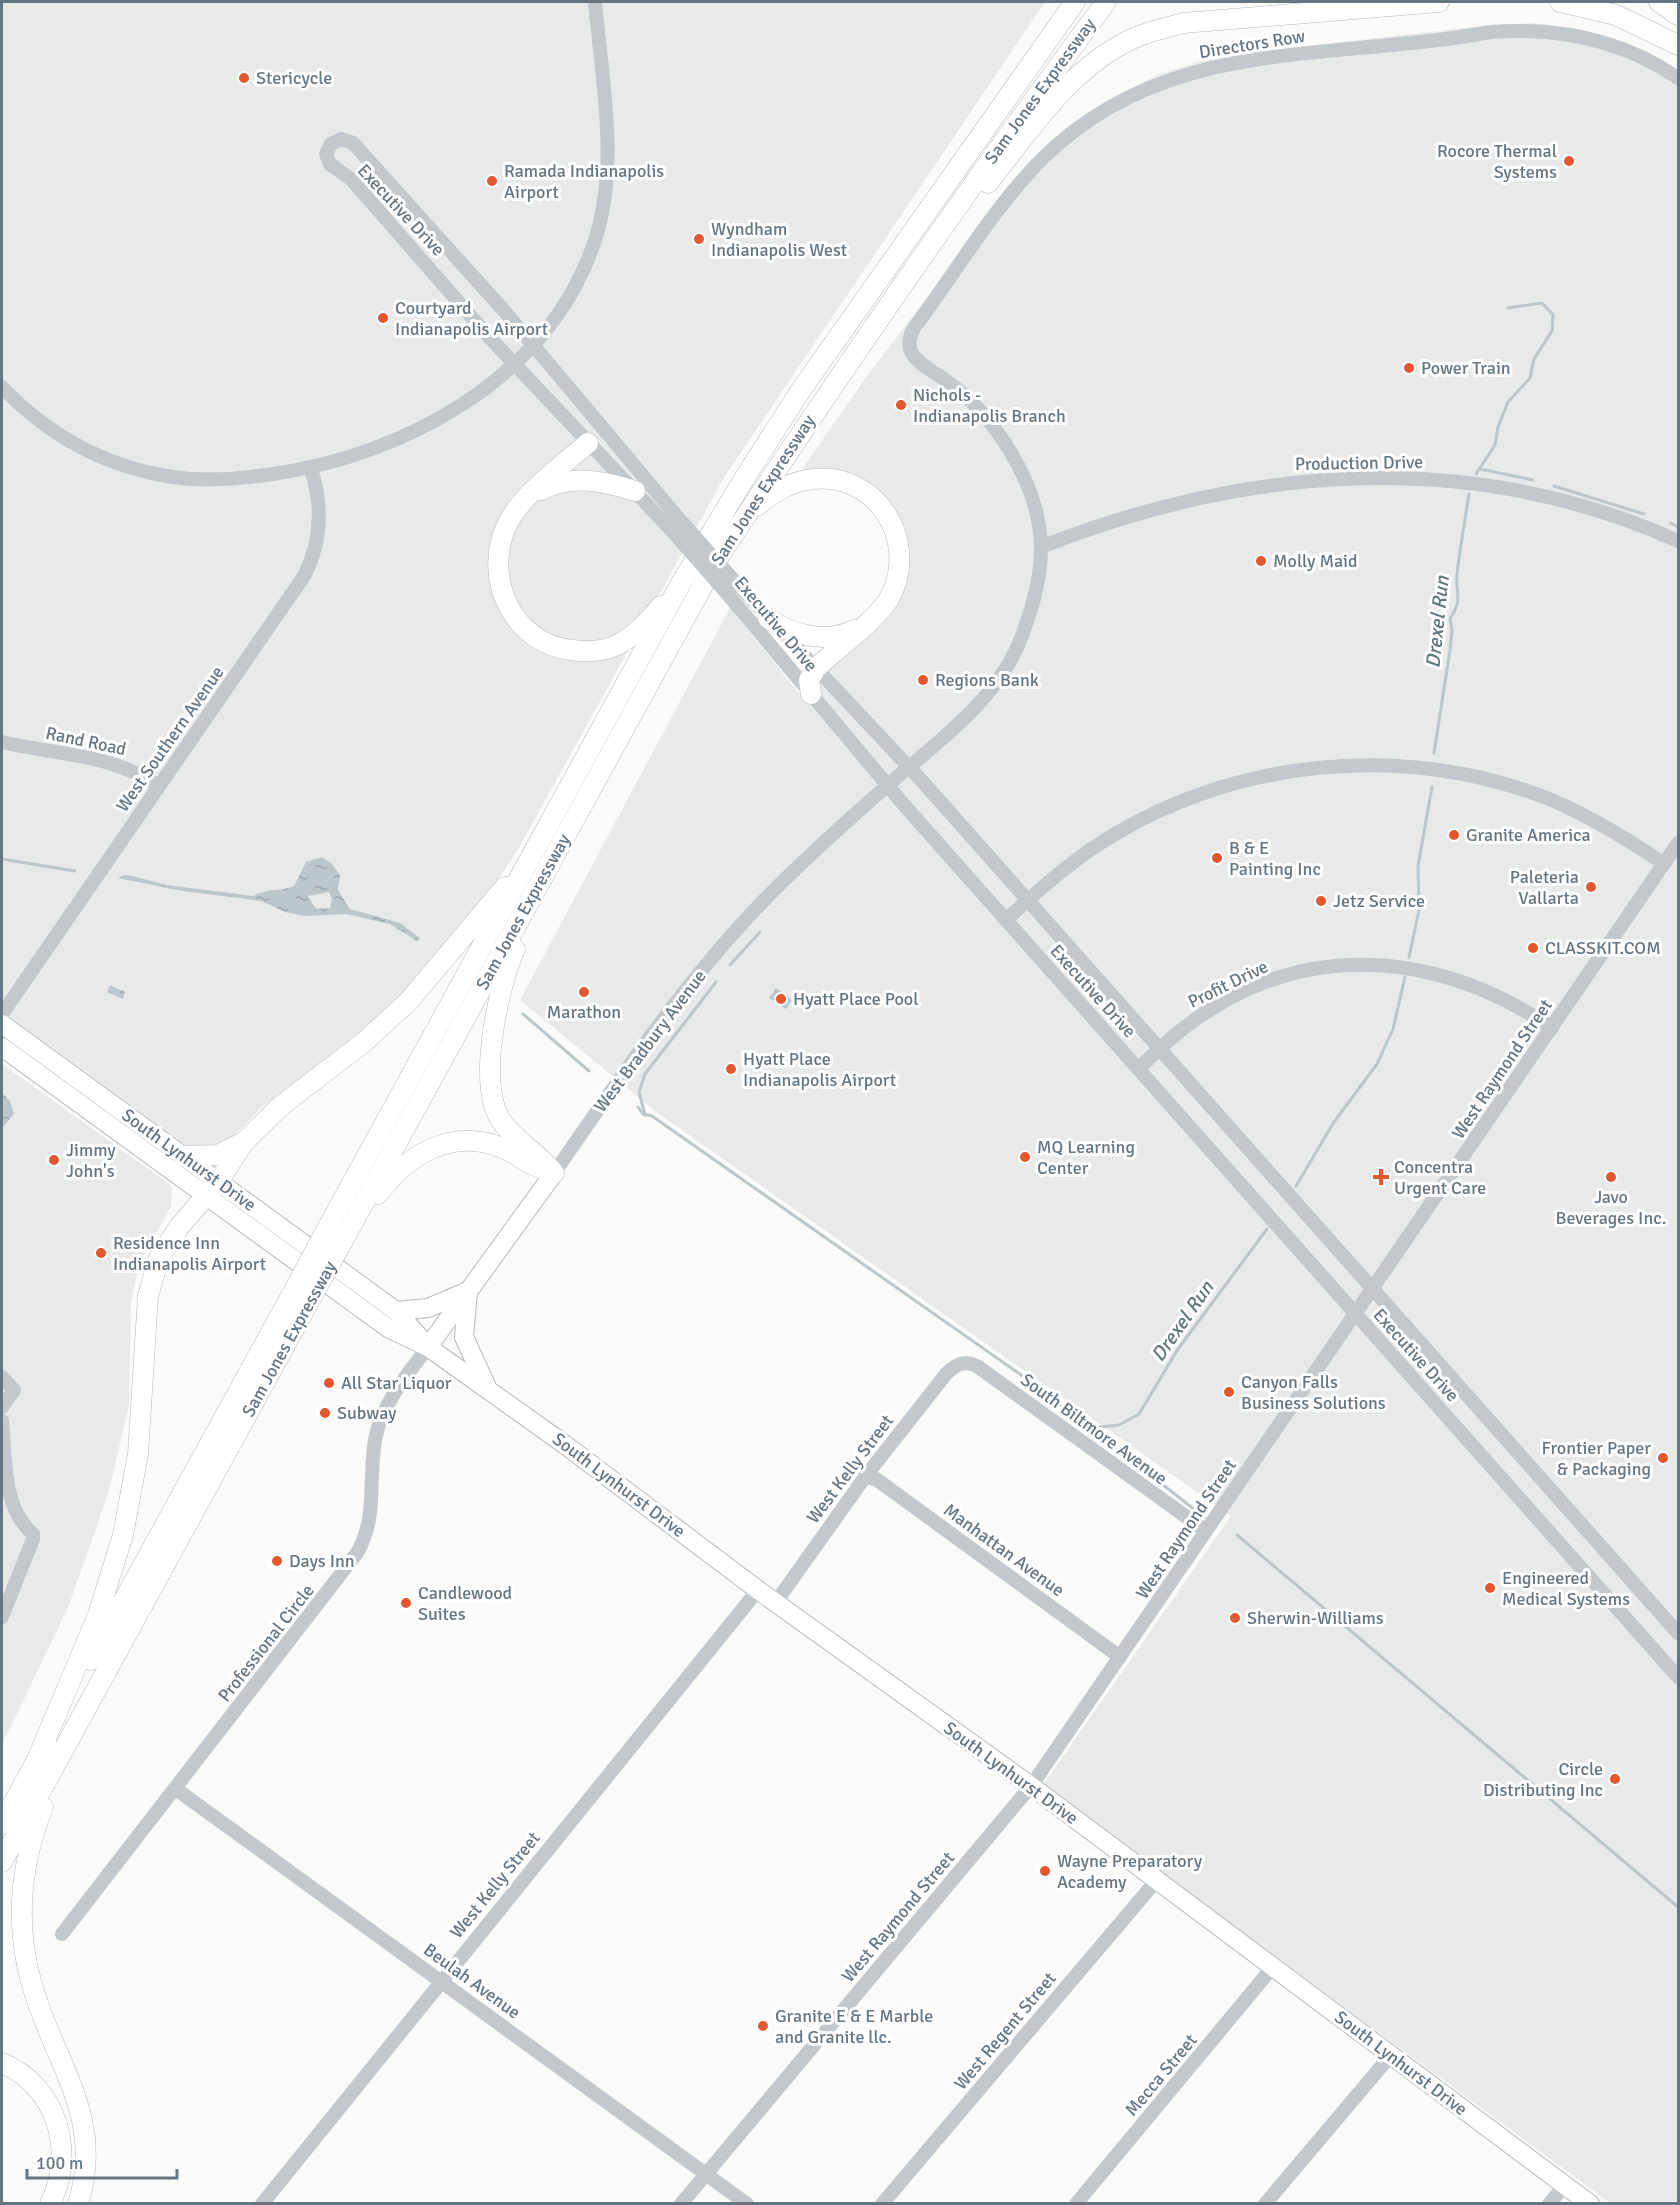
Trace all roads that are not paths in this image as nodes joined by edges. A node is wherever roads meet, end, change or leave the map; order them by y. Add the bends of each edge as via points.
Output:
1 (595, 2) edge
2 (1076, 2) edge
3 (1106, 2) edge
4 (1298, 2) edge
5 (1364, 2) edge
6 (1439, 2) edge
7 (1560, 2) edge
8 (1659, 2) edge
9 (1678, 15) edge
10 (1678, 45) edge
11 (1678, 78) edge
12 (859, 344) junction
13 (528, 349) junction
14 (513, 364) junction
15 (2, 387) edge
16 (600, 425) junction
17 (588, 442) junction
18 (311, 469) junction
19 (635, 491) junction
20 (528, 497) junction
21 (746, 515) junction
22 (676, 526) junction
23 (1678, 541) edge
24 (1041, 547) junction
25 (680, 585) junction
26 (734, 590) junction
27 (768, 618) junction
28 (862, 626) junction
29 (816, 668) junction
30 (811, 694) junction
31 (2, 742) edge
32 (909, 767) junction
33 (887, 785) junction
34 (159, 786) junction
35 (542, 840) junction
36 (1678, 843) edge
37 (1664, 864) junction
38 (545, 872) junction
39 (1028, 900) junction
40 (1006, 920) junction
41 (2, 1014) edge
42 (2, 1024) edge
43 (1552, 1028) junction
44 (2, 1047) edge
45 (1160, 1049) junction
46 (1138, 1069) junction
47 (244, 1142) junction
48 (183, 1155) junction
49 (554, 1173) junction
50 (212, 1189) junction
51 (336, 1233) junction
52 (1373, 1289) junction
53 (468, 1291) junction
54 (300, 1299) junction
55 (396, 1311) junction
56 (1355, 1314) junction
57 (428, 1347) junction
58 (960, 1364) joint
59 (2, 1377) edge
60 (488, 1389) junction
61 (2, 1407) edge
62 (2, 1421) edge
63 (865, 1477) junction
64 (7, 1508) edge
65 (1206, 1531) junction
66 (758, 1590) junction
67 (776, 1602) junction
68 (2, 1617) edge
69 (1678, 1633) edge
70 (1120, 1657) junction
71 (1678, 1677) edge
72 (90, 1701) junction
73 (39, 1755) junction
74 (1031, 1786) junction
75 (176, 1789) junction
76 (2, 1824) edge
77 (2, 1862) edge
78 (1156, 1881) junction
79 (62, 1934) dead end
80 (1272, 1968) junction
81 (441, 1980) junction
82 (1391, 2055) junction
83 (2, 2063) edge
84 (706, 2173) junction
85 (1564, 2185) junction
86 (50, 2204) edge
87 (78, 2204) edge
88 (262, 2204) edge
89 (681, 2204) edge
90 (747, 2204) edge
91 (882, 2204) edge
92 (1076, 2204) edge
93 (1265, 2204) edge
94 (1549, 2204) edge
95 (1590, 2204) edge

1 - 13 street via 607,145 603,208 581,274
2 - 25 highway, Sam Jones Expressway via 801,390
3 - 12 highway, Sam Jones Expressway
4 - 5 highway
6 - 12 highway via 1184,23 1123,43 1087,68 1049,106
7 - 10 highway via 1616,15
8 - 9 highway
11 - 24 street, Directors Row via 1643,57 1600,41 1518,30 1229,63 1170,78 1100,113 1043,158 1009,198 914,328 909,348 917,362 967,397 1000,435 1026,484
12 - 21 highway, Sam Jones Expressway
13 - 14 street
13 - 14 street, Executive Drive via 350,141 339,139 331,144 326,154 330,164 351,179
13 - 16 street, Executive Drive
14 - 17 street, Executive Drive
14 - 18 street via 462,405 422,428 372,450
15 - 18 street via 35,418 73,443 147,472 187,479 220,479
16 - 17 street
16 - 22 street, Executive Drive
17 - 19 street, Executive Drive
17 - 20 highway
18 - 34 street, West Southern Avenue via 320,517 308,568
19 - 20 highway via 606,482 579,480 552,485
19 - 22 street, Executive Drive
20 - 25 highway via 506,527 500,545 498,576 510,610 540,640 584,652 616,645 640,629
21 - 28 highway via 782,488 814,479 846,482 877,502 895,528 899,573 889,599
21 - 38 highway, Sam Jones Expressway via 718,558
22 - 26 street, Executive Drive, bridge
23 - 24 street, Production Drive via 1590,509 1508,489 1377,477 1320,479 1227,492 1128,516
24 - 32 street via 1030,612 1010,663 976,705
25 - 35 highway, Sam Jones Expressway
26 - 27 street, Executive Drive
26 - 30 street, Executive Drive
27 - 28 highway via 812,636 832,636
27 - 29 street, Executive Drive
28 - 29 highway
29 - 30 highway via 808,680
29 - 32 street, Executive Drive
30 - 33 street, Executive Drive
31 - 34 street, Rand Road via 112,762
32 - 33 street, West Bradbury Avenue
32 - 39 street, Executive Drive
33 - 40 street, Executive Drive
33 - 49 street, West Bradbury Avenue via 799,866 720,949 655,1029
34 - 41 street, West Southern Avenue
35 - 47 highway via 408,1002 363,1043 269,1116
35 - 51 highway, Sam Jones Expressway
36 - 37 street, West Raymond Street
37 - 39 street via 1600,824 1516,788 1436,770 1344,766 1303,769 1243,781 1166,809 1093,848
37 - 43 street, West Raymond Street
38 - 49 highway via 502,984 492,1038 491,1094 502,1124 542,1157
38 - 51 highway, Sam Jones Expressway
39 - 40 street
39 - 45 street, Executive Drive
40 - 46 street, Executive Drive
42 - 48 main road, South Lynhurst Drive
43 - 45 street, Profit Drive via 1513,1003 1460,979 1407,968 1359,965 1311,970 1254,988 1200,1016
43 - 52 street, West Raymond Street
44 - 50 main road, South Lynhurst Drive
45 - 46 street, Profit Drive
45 - 52 street, Executive Drive
46 - 56 street, Executive Drive
47 - 48 highway via 218,1155
47 - 50 highway
48 - 50 main road, South Lynhurst Drive
49 - 51 highway via 532,1166 504,1149 481,1142 453,1142 418,1154
49 - 53 main road, West Bradbury Avenue
50 - 55 main road, South Lynhurst Drive
50 - 57 main road, South Lynhurst Drive via 388,1328
50 - 73 highway via 179,1227 152,1275 138,1454 123,1535 98,1615
51 - 54 highway, Sam Jones Expressway, bridge
52 - 56 street, West Raymond Street
52 - 69 street, Executive Drive
53 - 55 main road via 428,1308
53 - 57 main road, West Bradbury Avenue
53 - 60 main road via 464,1337
54 - 72 highway, Sam Jones Expressway
54 - 73 highway, Sam Jones Expressway
55 - 57 main road, South Lynhurst Drive
56 - 65 street, West Raymond Street
56 - 71 street, Executive Drive
57 - 60 main road, South Lynhurst Drive
57 - 75 street, Professional Circle via 380,1422 374,1450 371,1516 357,1553
58 - 63 street, West Kelly Street via 946,1374
58 - 65 street, South Biltmore Avenue via 977,1366
59 - 61 street via 14,1390
60 - 66 main road, South Lynhurst Drive
62 - 64 street
63 - 67 street, West Kelly Street
63 - 70 street, Manhattan Avenue via 876,1479
64 - 68 street via 33,1534 33,1539
65 - 70 street, West Raymond Street
66 - 67 main road, South Lynhurst Drive
66 - 81 street, West Kelly Street
67 - 74 main road, South Lynhurst Drive
70 - 74 street, West Raymond Street
72 - 77 highway, Sam Jones Expressway
72 - 87 highway via 36,1825 22,1897 22,1931 31,1983 75,2090 84,2123 86,2169
73 - 76 highway, Sam Jones Expressway
74 - 78 main road, South Lynhurst Drive
74 - 84 street, West Raymond Street
75 - 79 street
75 - 81 street, Beulah Avenue
78 - 80 main road, South Lynhurst Drive
78 - 91 street, West Regent Street
80 - 82 main road, South Lynhurst Drive
80 - 92 street, Mecca Street
81 - 84 street, Beulah Avenue
81 - 88 street, West Kelly Street
82 - 85 main road, South Lynhurst Drive
82 - 93 street
83 - 86 highway via 35,2086 57,2124 62,2161 59,2183
84 - 89 street, West Raymond Street
84 - 90 street, Beulah Avenue
85 - 94 street
85 - 95 main road, South Lynhurst Drive

